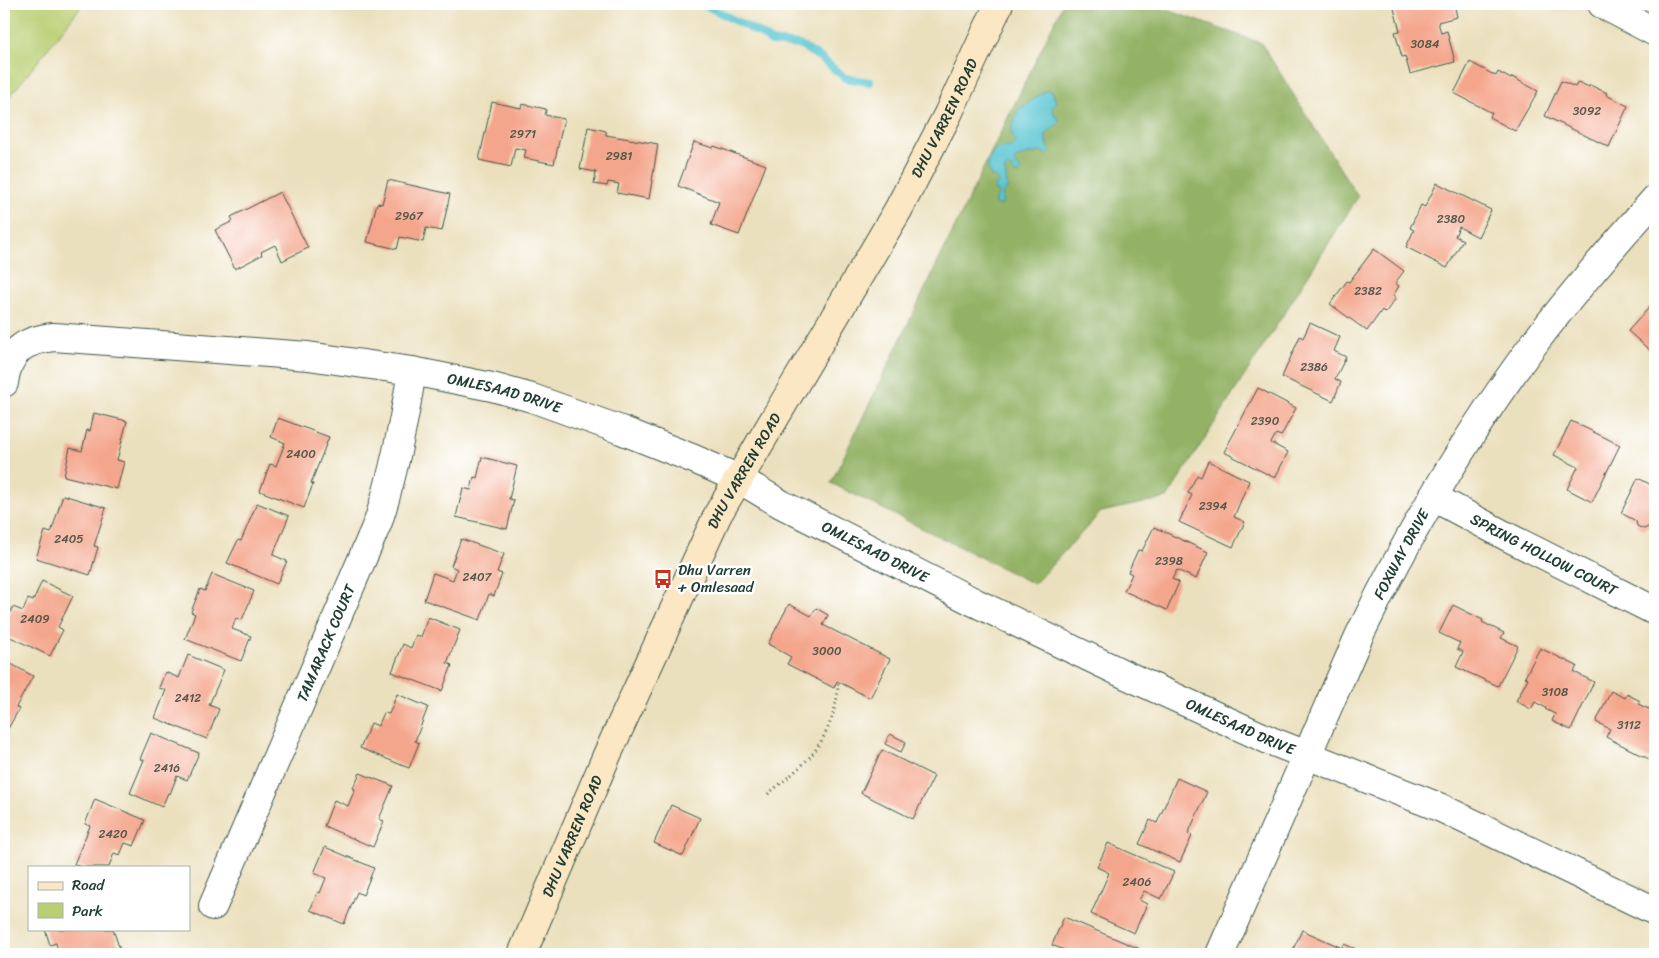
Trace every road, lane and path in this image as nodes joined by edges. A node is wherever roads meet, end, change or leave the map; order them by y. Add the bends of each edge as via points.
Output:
1 (998, 4) edge
2 (1602, 4) edge
3 (1655, 32) edge
4 (1655, 199) edge
5 (412, 371) junction
6 (4, 383) edge
7 (739, 480) junction
8 (1433, 497) junction
9 (1655, 611) edge
10 (838, 683) dead end
11 (1308, 755) junction
12 (768, 794) dead end
13 (213, 906) dead end
14 (1655, 911) edge
15 (522, 954) edge
16 (1220, 954) edge

1 - 7 main road, DHU VARREN ROAD via 948,114 902,203
2 - 3 street
4 - 8 street, FOXWAY DRIVE via 1536,341 1463,446
5 - 6 street, OMLESAAD DRIVE via 308,356 54,337 30,341 20,348 10,362
5 - 7 street, OMLESAAD DRIVE via 532,398 639,437
5 - 13 street, TAMARACK COURT via 396,459 378,522
7 - 11 street, OMLESAAD DRIVE via 1126,676
7 - 15 main road, DHU VARREN ROAD via 718,514 614,739
8 - 9 street, SPRING HOLLOW COURT
8 - 11 street, FOXWAY DRIVE via 1363,628
10 - 12 path via 835,706 815,750
11 - 14 street, OMLESAAD DRIVE via 1438,807
11 - 16 street, FOXWAY DRIVE

